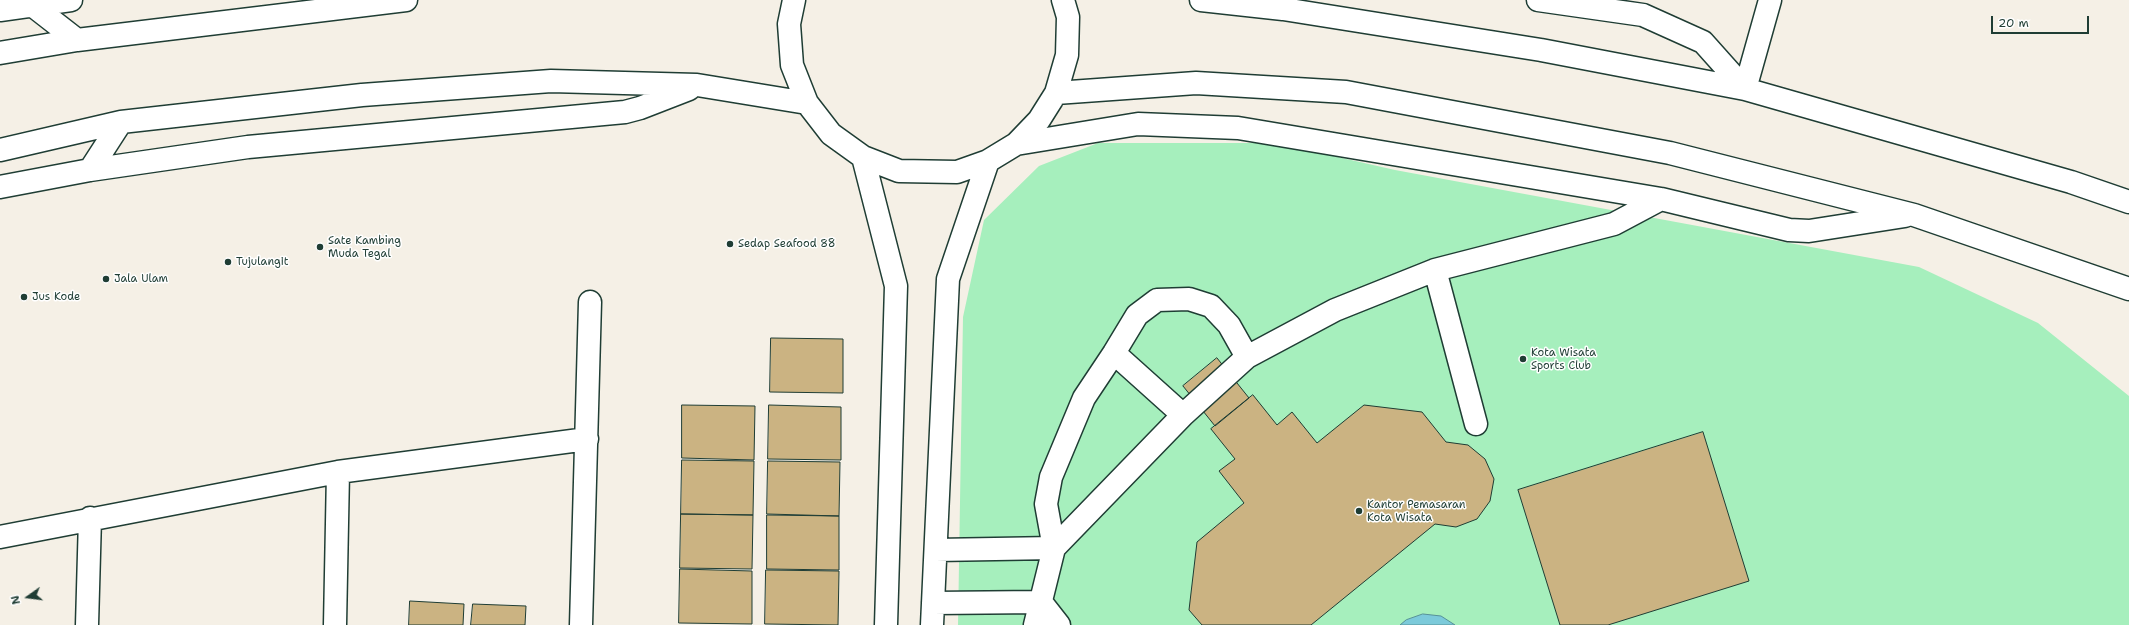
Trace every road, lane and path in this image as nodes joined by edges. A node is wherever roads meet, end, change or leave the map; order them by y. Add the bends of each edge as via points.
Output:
1 (71, 0) edge
2 (406, 0) edge
3 (794, 0) edge
4 (1063, 0) edge
5 (1202, 0) edge
6 (1538, 0) edge
7 (1770, 0) edge
8 (32, 5) junction
9 (1644, 5) edge
10 (0, 10) edge
11 (77, 40) junction
12 (0, 53) edge
13 (697, 85) junction
14 (1745, 89) junction
15 (1056, 93) junction
16 (807, 103) junction
17 (121, 122) junction
18 (1016, 144) junction
19 (0, 150) edge
20 (862, 157) junction
21 (988, 161) junction
22 (90, 170) junction
23 (0, 186) edge
24 (1661, 200) junction
25 (2129, 202) edge
26 (1914, 215) junction
27 (1435, 270) junction
28 (2129, 289) edge
29 (590, 302) dead end
30 (1114, 353) junction
31 (1247, 357) junction
32 (1183, 415) junction
33 (1476, 424) dead end
34 (587, 439) junction
35 (338, 472) junction
36 (90, 518) junction
37 (0, 537) edge
38 (1054, 548) junction
39 (936, 550) junction
40 (933, 602) junction
41 (1041, 602) junction
42 (87, 625) edge
43 (335, 625) edge
44 (581, 625) edge
45 (886, 625) edge
46 (932, 625) edge
47 (1035, 625) edge
48 (1059, 625) edge

1 - 8 street
2 - 11 street
3 - 16 street via 789,24 792,65
4 - 15 street via 1068,17 1067,56
5 - 14 street via 1283,9 1534,48
6 - 9 street
7 - 14 street
8 - 10 street
8 - 11 street
9 - 14 street via 1703,42
11 - 12 street
13 - 16 street
13 - 17 street via 551,81 362,95
13 - 22 street via 625,112 248,147
14 - 25 street via 2071,182
15 - 18 street via 1039,120
15 - 26 street via 1196,83 1346,92 1670,153
16 - 20 street via 831,134
17 - 19 street
17 - 22 street
18 - 21 street
18 - 24 street via 1138,124 1238,128
20 - 21 street via 899,171 957,172
20 - 45 street via 896,286
21 - 39 street via 948,279
22 - 23 street
24 - 26 street via 1789,230 1809,231
24 - 27 street via 1614,224
26 - 28 street
27 - 31 street via 1335,310
27 - 33 street
29 - 34 street
30 - 31 street via 1137,315 1157,300 1190,299 1211,306 1229,325
30 - 32 street
30 - 38 street via 1084,398 1051,477 1046,504
31 - 32 street
32 - 38 street
34 - 35 street
34 - 44 street
35 - 36 street
35 - 43 street
36 - 37 street
36 - 42 street
38 - 39 street
38 - 41 street
39 - 40 street
40 - 41 street
40 - 46 street
41 - 47 street
41 - 48 street

